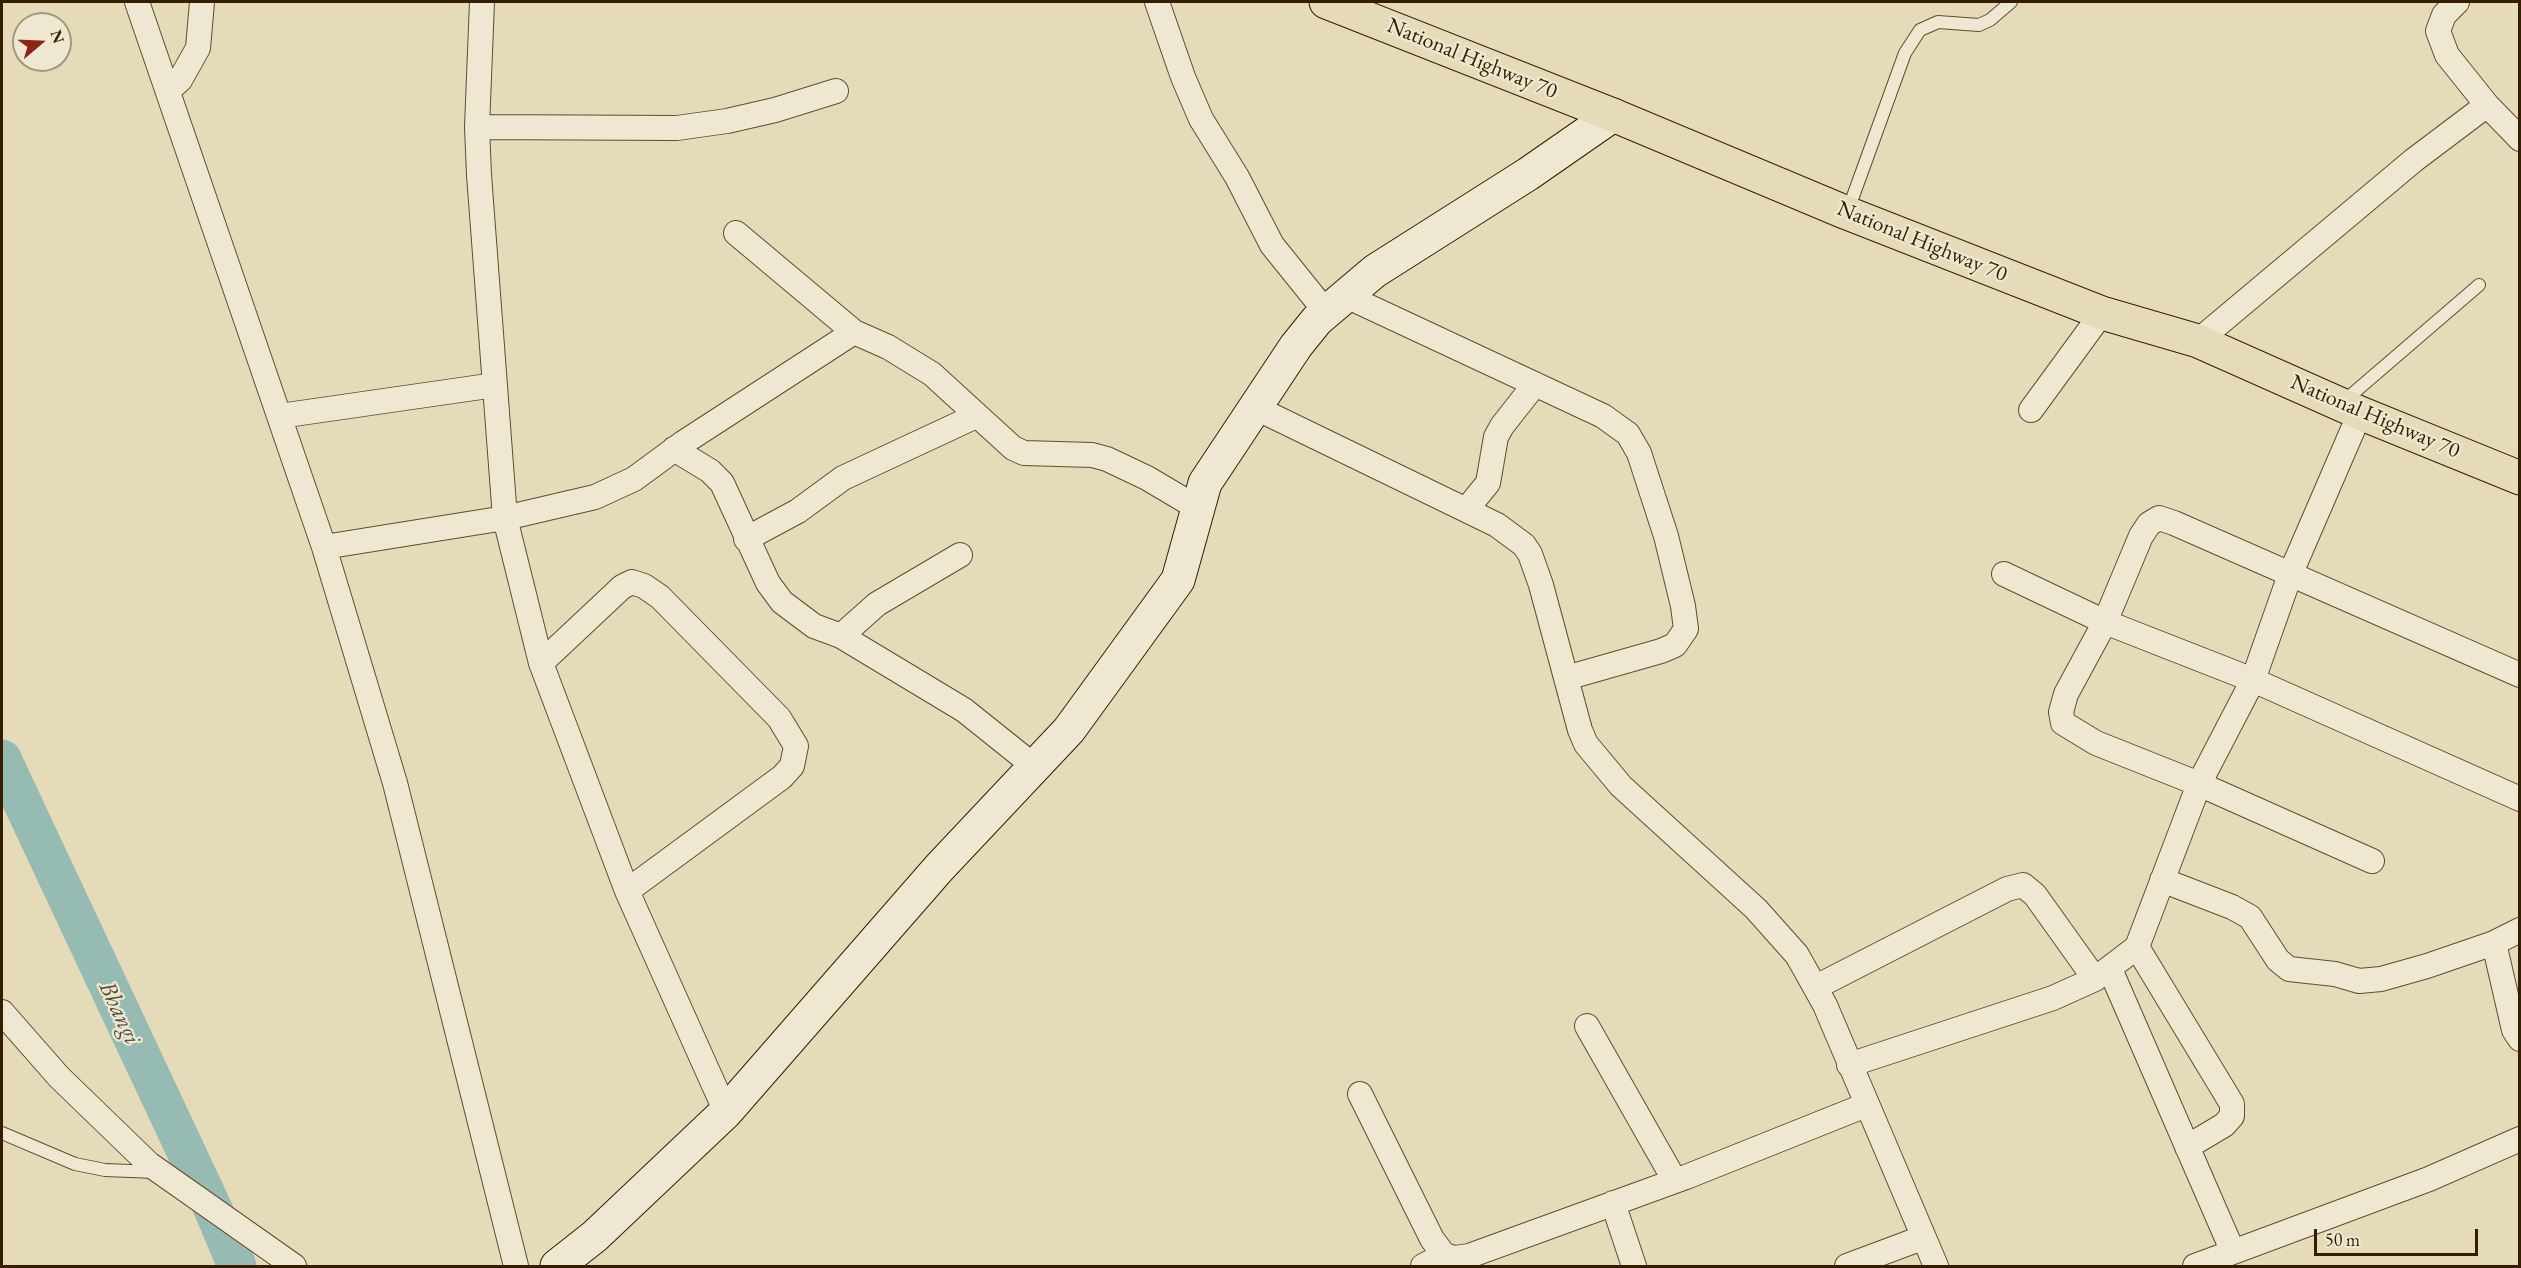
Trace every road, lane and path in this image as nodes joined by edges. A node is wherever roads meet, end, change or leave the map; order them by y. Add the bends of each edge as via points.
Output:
1 (137, 2) edge
2 (202, 2) edge
3 (482, 2) edge
4 (1157, 2) edge
5 (1326, 2) edge
6 (2011, 2) edge
7 (2457, 2) edge
8 (836, 91) dead end
9 (168, 92) junction
10 (2487, 105) junction
11 (1613, 115) junction
12 (477, 127) junction
13 (2520, 139) edge
14 (1847, 213) junction
15 (736, 233) dead end
16 (2479, 285) dead end
17 (1335, 304) junction
18 (2102, 313) junction
19 (854, 333) junction
20 (2198, 341) junction
21 (1534, 384) junction
22 (495, 385) junction
23 (1256, 408) junction
24 (2351, 408) junction
25 (2031, 410) dead end
26 (280, 416) junction
27 (976, 416) junction
28 (674, 449) junction
29 (2520, 478) edge
30 (1196, 507) junction
31 (1466, 510) junction
32 (505, 518) junction
33 (746, 539) junction
34 (324, 547) junction
35 (960, 555) dead end
36 (2004, 574) dead end
37 (2290, 574) junction
38 (2105, 622) junction
39 (841, 636) junction
40 (541, 663) junction
41 (2520, 675) edge
42 (1566, 678) junction
43 (2253, 680) junction
44 (1034, 766) junction
45 (2199, 784) junction
46 (2520, 799) edge
47 (2372, 861) dead end
48 (2162, 880) junction
49 (627, 891) junction
50 (2520, 930) edge
51 (2494, 943) junction
52 (2137, 947) junction
53 (2103, 974) junction
54 (1816, 987) junction
55 (2, 1012) edge
56 (1587, 1026) dead end
57 (2520, 1039) edge
58 (1849, 1065) junction
59 (1360, 1094) dead end
60 (1866, 1105) junction
61 (726, 1112) junction
62 (2, 1134) edge
63 (2520, 1139) edge
64 (2187, 1147) junction
65 (160, 1172) junction
66 (1674, 1181) junction
67 (1613, 1203) junction
68 (1922, 1238) junction
69 (2233, 1252) junction
70 (1444, 1255) junction
71 (294, 1266) edge
72 (516, 1266) edge
73 (557, 1266) edge
74 (1423, 1266) edge
75 (1634, 1266) edge
76 (1847, 1266) edge
77 (1935, 1266) edge
78 (2195, 1266) edge

1 - 9 street
2 - 9 street via 198,48 180,80
3 - 12 street
4 - 17 street via 1202,119 1272,245
5 - 11 main road, National Highway 70
6 - 14 lane via 1979,25 1938,22 1920,30 1905,53
7 - 10 street via 2444,15 2438,31 2447,55
8 - 12 street via 775,110 677,128
9 - 26 street
10 - 13 street
10 - 20 street via 2414,160
11 - 14 main road, National Highway 70
11 - 17 main road via 1375,271
12 - 22 street
14 - 18 main road, National Highway 70
15 - 19 street
16 - 24 lane
17 - 21 street
17 - 23 main road via 1296,346
18 - 20 main road, National Highway 70
18 - 25 street
19 - 27 street via 888,347 932,374
19 - 28 street
20 - 24 main road, National Highway 70
21 - 31 street via 1499,431 1488,483
21 - 42 street via 1603,416 1628,434 1639,453 1666,536 1686,620 1683,636 1675,645
22 - 26 street
22 - 32 street
23 - 30 main road via 1210,474
23 - 31 street
24 - 29 main road, National Highway 70
24 - 37 street
26 - 34 street
27 - 30 street via 1018,451 1107,459
27 - 33 street via 843,478 798,511
28 - 32 street via 634,479 595,497
28 - 33 street via 716,476
30 - 44 main road via 1178,580 1069,730
31 - 42 street via 1513,534 1530,554
32 - 34 street
32 - 40 street
33 - 39 street via 782,602 814,626
34 - 72 street via 395,783
35 - 39 street via 877,604
36 - 38 street
37 - 38 street via 2154,519 2141,536
37 - 41 street
37 - 43 street
38 - 43 street
38 - 45 street via 2066,694 2061,712 2063,723 2096,743
39 - 44 street via 964,710
40 - 49 street
40 - 49 street via 622,586 632,582 645,586 668,605 792,736 795,756 782,777
42 - 54 street via 1580,730 1599,763 1775,927
43 - 45 street
43 - 46 street
44 - 61 main road via 893,919
45 - 47 street
45 - 48 street
48 - 51 street via 2250,917 2278,960 2289,969 2360,981 2381,979
48 - 52 street
49 - 61 street
50 - 51 street
51 - 57 street via 2514,1030
52 - 53 street
52 - 64 street via 2232,1104 2232,1116 2224,1125
53 - 54 street via 2023,885
53 - 58 street via 2053,998
53 - 64 street
54 - 58 street
55 - 65 street via 59,1077
56 - 66 street
58 - 60 street
59 - 70 street via 1432,1239
60 - 66 street
60 - 68 street
61 - 73 main road
62 - 65 lane via 75,1164 105,1170
63 - 69 street via 2430,1179
64 - 69 street
65 - 71 street
66 - 67 street
67 - 70 street via 1469,1256
67 - 75 street
68 - 76 street
68 - 77 street
69 - 78 street
70 - 74 street

